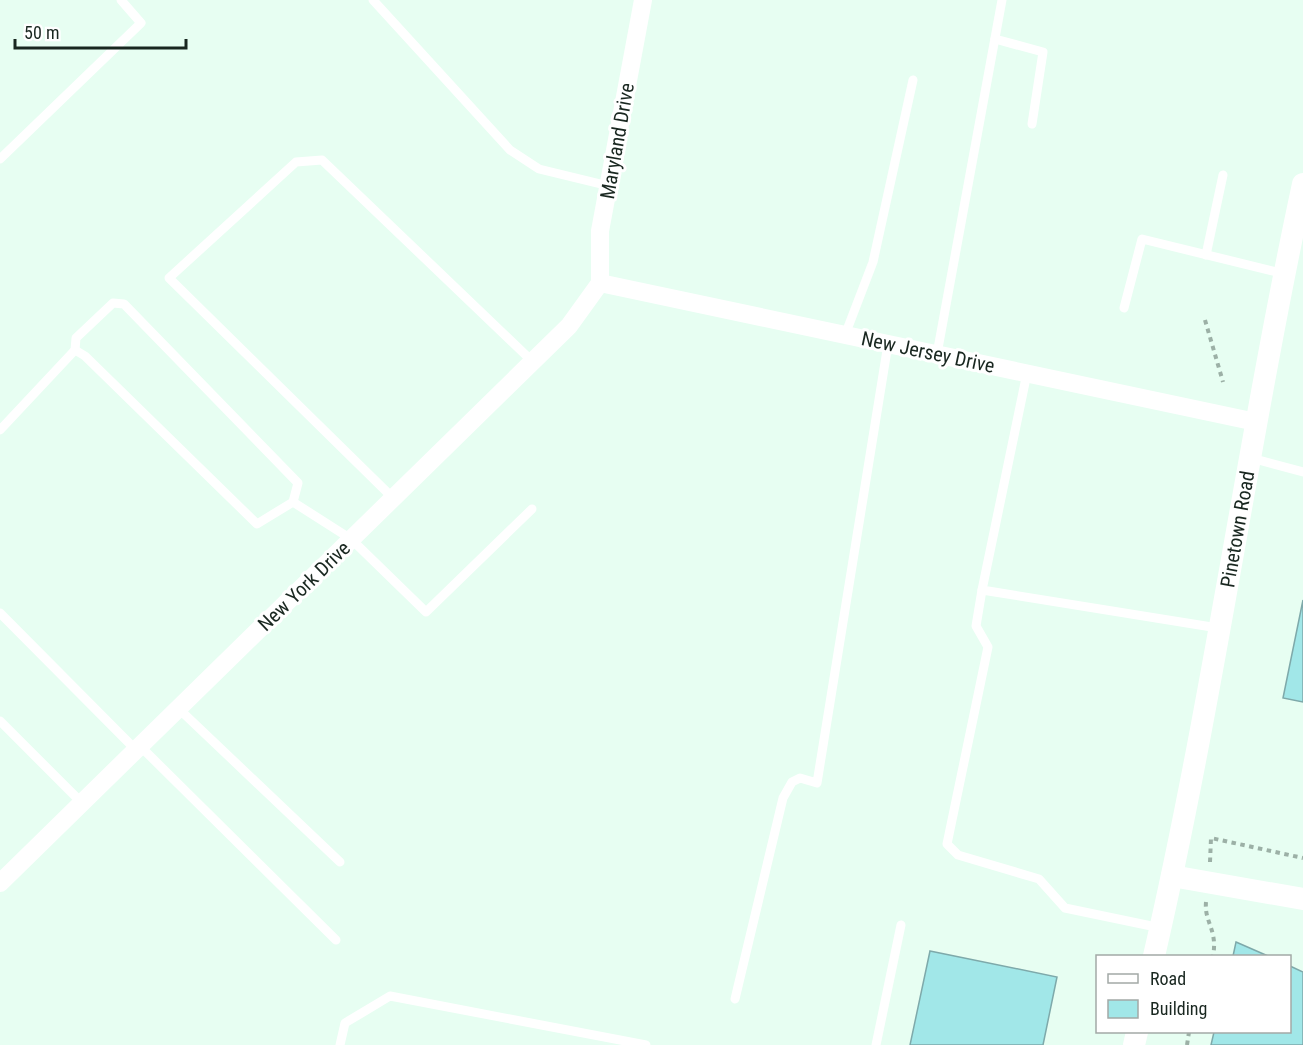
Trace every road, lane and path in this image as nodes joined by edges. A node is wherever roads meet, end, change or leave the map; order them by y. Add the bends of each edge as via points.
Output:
1 (121, 0) edge
2 (373, 0) edge
3 (643, 0) edge
4 (1002, 0) edge
5 (995, 39) junction
6 (913, 80) dead end
7 (1032, 124) dead end
8 (0, 159) edge
9 (1223, 175) dead end
10 (1303, 184) edge
11 (609, 186) junction
12 (1300, 208) edge
13 (1206, 255) junction
14 (1285, 274) junction
15 (600, 283) junction
16 (1124, 308) dead end
17 (1205, 320) dead end
18 (845, 335) junction
19 (888, 344) junction
20 (75, 350) junction
21 (937, 354) junction
22 (533, 362) junction
23 (1027, 374) junction
24 (1223, 382) dead end
25 (1256, 422) junction
26 (0, 430) edge
27 (1249, 457) junction
28 (1303, 472) edge
29 (393, 498) junction
30 (293, 502) junction
31 (532, 509) dead end
32 (351, 539) junction
33 (982, 590) junction
34 (0, 613) edge
35 (1218, 628) junction
36 (179, 709) junction
37 (0, 721) edge
38 (138, 748) junction
39 (82, 803) junction
40 (1211, 838) dead end
41 (1303, 858) edge
42 (340, 862) dead end
43 (1172, 876) junction
44 (1208, 882) junction
45 (0, 883) edge
46 (1303, 899) edge
47 (901, 925) dead end
48 (1161, 928) junction
49 (336, 940) dead end
50 (1154, 955) edge
51 (1213, 955) edge
52 (735, 999) dead end
53 (340, 1045) edge
54 (646, 1045) edge
55 (876, 1045) edge

1 - 8 lane via 141,23
2 - 11 lane via 510,150 539,169
3 - 11 street, Maryland Drive
4 - 5 lane
5 - 7 lane via 1043,52
5 - 21 lane
6 - 18 lane via 873,262
9 - 13 lane
10 - 12 street, Pinetown Road
11 - 15 street, Maryland Drive via 600,231
12 - 14 street, Pinetown Road
13 - 14 lane
13 - 16 lane via 1142,239
14 - 25 street, Pinetown Road
15 - 18 street, New Jersey Drive
15 - 22 street, New York Drive via 569,326
17 - 24 path
18 - 19 street, New Jersey Drive
19 - 21 street, New Jersey Drive
19 - 52 lane via 817,783 800,778 792,782 783,798
20 - 26 lane
20 - 30 lane via 257,524
20 - 30 lane via 76,338 113,303 124,304 298,483
21 - 23 street, New Jersey Drive
22 - 29 street, New York Drive
22 - 29 lane via 322,160 296,162 169,278
23 - 25 street, New Jersey Drive
23 - 33 lane
25 - 27 street, Pinetown Road
27 - 28 lane
27 - 35 street, Pinetown Road
29 - 32 street, New York Drive
30 - 32 lane
31 - 32 lane via 426,612
32 - 36 street, New York Drive
33 - 35 lane
33 - 48 lane via 976,626 988,647 947,844 958,855 1039,879 1065,908
34 - 38 lane
35 - 43 street, Pinetown Road
36 - 38 street, New York Drive
36 - 42 lane
37 - 39 lane
38 - 39 street, New York Drive
38 - 49 lane
39 - 45 street, New York Drive
40 - 41 path
43 - 44 street
43 - 48 street, Pinetown Road
44 - 46 street
44 - 51 path via 1205,911 1214,930
47 - 55 lane
48 - 50 street, Pinetown Road
53 - 54 lane via 345,1023 390,996

